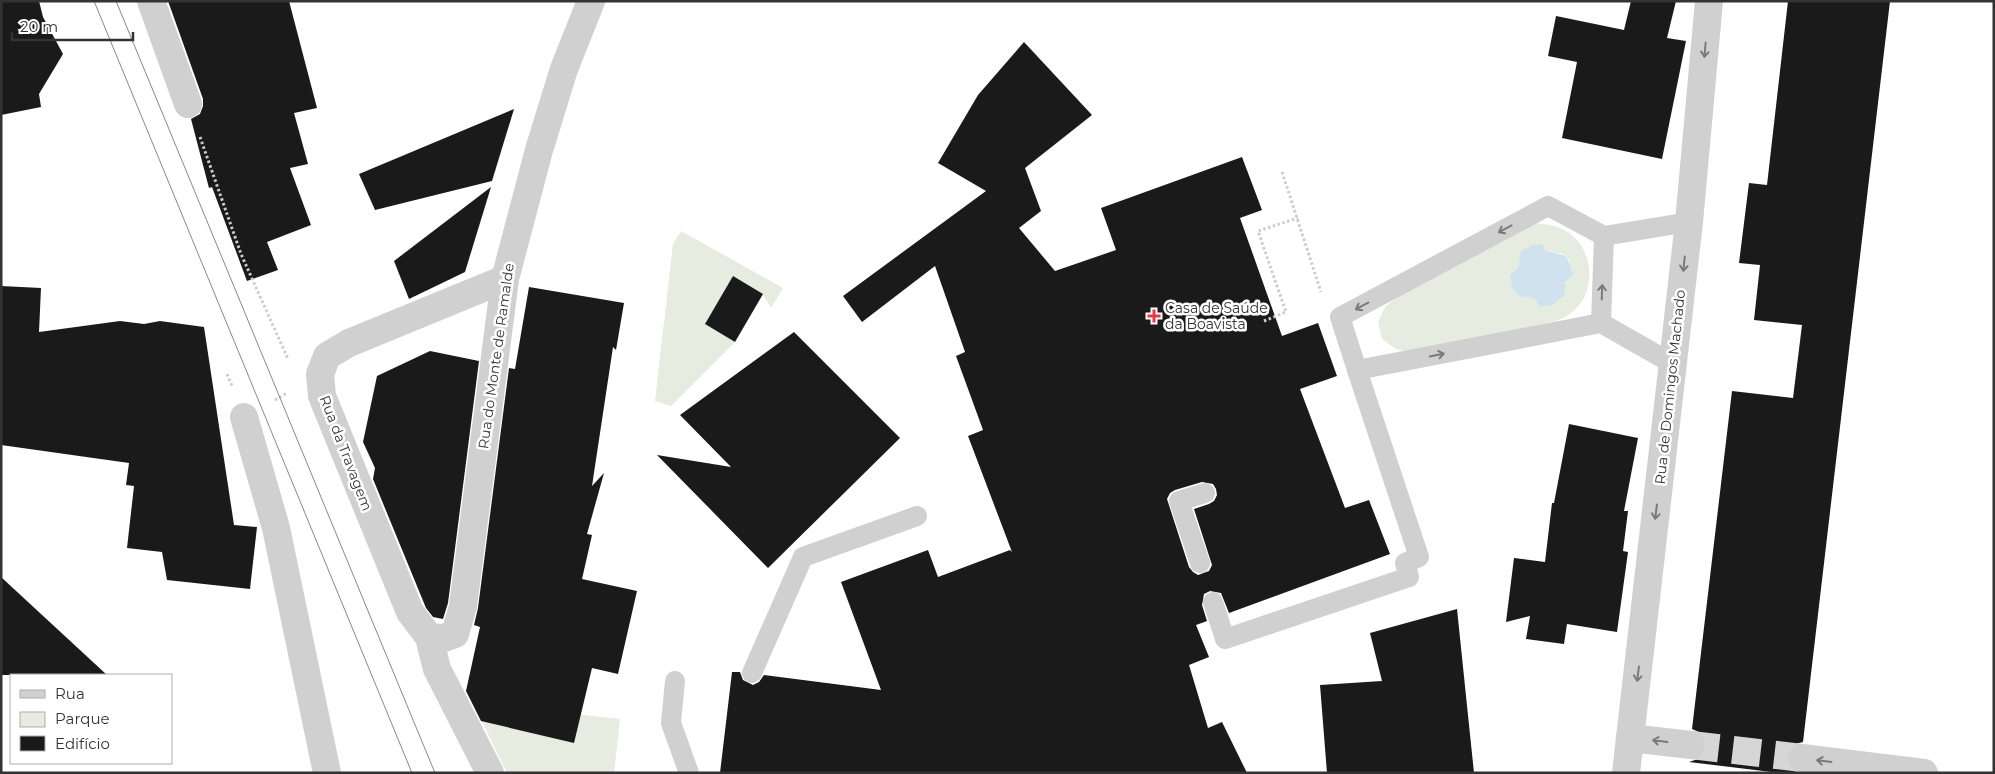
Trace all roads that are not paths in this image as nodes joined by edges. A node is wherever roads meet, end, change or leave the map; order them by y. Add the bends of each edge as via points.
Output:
1 (151, 1) edge
2 (592, 1) edge
3 (1709, 1) edge
4 (188, 104) road end
5 (1689, 222) junction
6 (1604, 236) junction
7 (504, 279) junction
8 (1601, 323) junction
9 (1673, 364) junction
10 (1356, 370) junction
11 (244, 417) road end
12 (1205, 493) dead end
13 (917, 516) dead end
14 (1200, 562) dead end
15 (1213, 602) dead end
16 (429, 637) junction
17 (752, 674) dead end
18 (675, 681) dead end
19 (1630, 738) junction
20 (1690, 744) tunnel mouth
21 (1802, 758) tunnel mouth
22 (327, 773) edge
23 (490, 773) edge
24 (688, 773) edge
25 (1626, 773) edge
26 (1924, 773) edge

1 - 4 street
2 - 7 street, Rua do Monte de Ramalde via 561,78
3 -> 5 street, Rua de Domingos Machado
5 - 6 lane
5 -> 9 street, Rua de Domingos Machado
8 -> 6 lane
6 -> 10 lane via 1548,206 1340,318
7 - 16 street, Rua do Monte de Ramalde via 463,606 454,634 444,638
7 - 16 street, Rua da Travagem via 349,342 327,356 320,374 322,396 406,603
8 - 9 lane
10 -> 8 lane
9 -> 19 street, Rua de Domingos Machado
10 - 15 lane via 1419,557 1405,563 1409,577 1225,638
11 - 22 street via 276,528
12 - 14 lane via 1179,501
13 - 17 lane via 803,557
16 - 23 street, Rua da Travagem via 436,669
18 - 24 lane via 671,723
20 -> 19 street
19 - 25 street, Rua de Domingos Machado
26 -> 21 street

